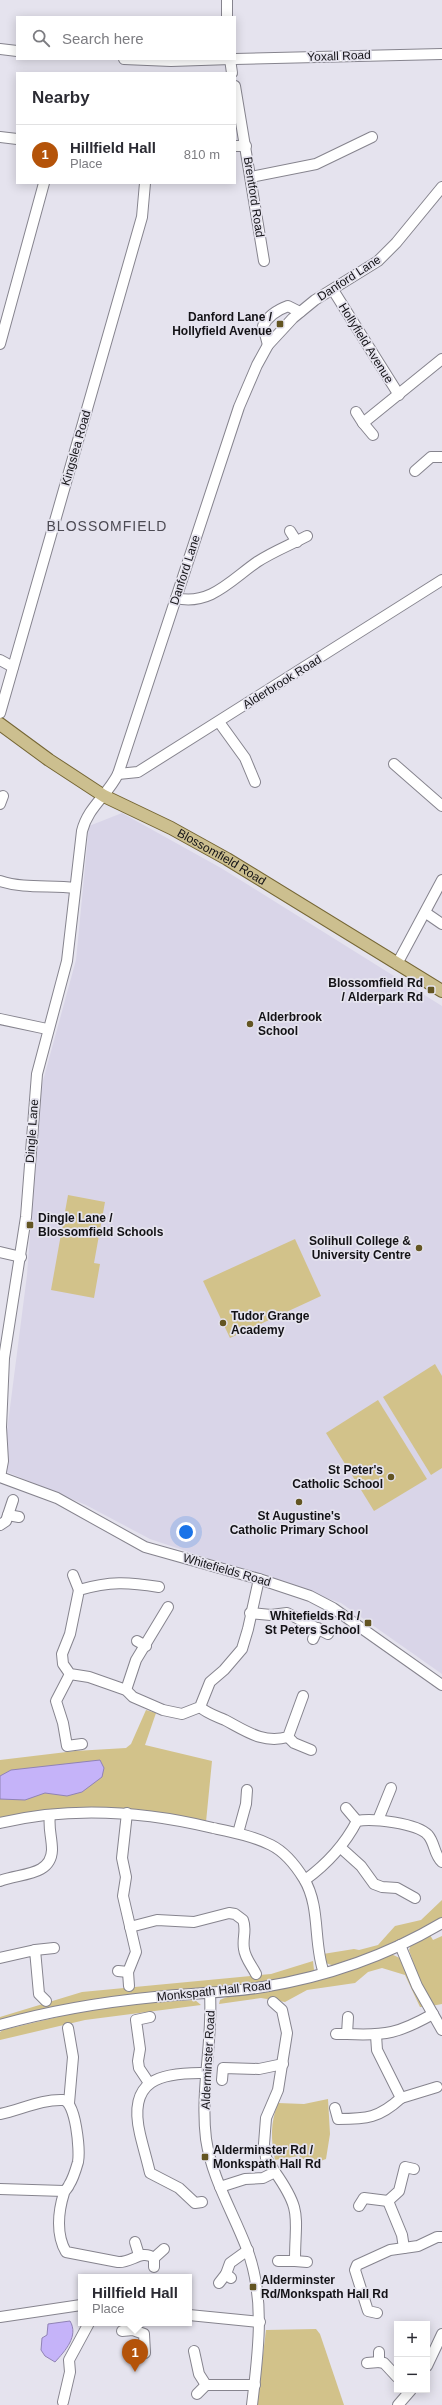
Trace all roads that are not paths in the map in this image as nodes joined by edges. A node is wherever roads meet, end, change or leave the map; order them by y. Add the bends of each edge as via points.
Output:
1 (227, 0) edge
2 (227, 16) edge
3 (0, 49) edge
4 (16, 51) edge
5 (442, 54) edge
6 (236, 59) edge
7 (148, 60) edge
8 (200, 60) edge
9 (230, 60) edge
10 (232, 72) edge
11 (236, 91) edge
12 (0, 137) edge
13 (372, 137) dead end
14 (16, 139) edge
15 (236, 146) edge
16 (246, 146) junction
17 (251, 177) junction
18 (44, 184) edge
19 (145, 184) edge
20 (442, 187) edge
21 (264, 261) dead end
22 (333, 290) junction
23 (300, 312) junction
24 (0, 344) edge
25 (268, 345) junction
26 (442, 359) edge
27 (399, 395) junction
28 (356, 412) dead end
29 (363, 423) junction
30 (373, 435) dead end
31 (442, 457) edge
32 (415, 471) dead end
33 (290, 531) dead end
34 (307, 536) dead end
35 (296, 542) junction
36 (442, 580) edge
37 (176, 598) junction
38 (0, 660) edge
39 (13, 667) junction
40 (0, 712) edge
41 (220, 722) junction
42 (0, 724) edge
43 (394, 764) dead end
44 (118, 774) junction
45 (255, 782) dead end
46 (104, 796) junction
47 (442, 806) edge
48 (442, 880) edge
49 (0, 881) edge
50 (75, 888) junction
51 (426, 913) junction
52 (442, 924) edge
53 (397, 964) junction
54 (442, 991) edge
55 (0, 1019) edge
56 (48, 1029) junction
57 (0, 1252) edge
58 (21, 1257) junction
59 (0, 1477) edge
60 (13, 1500) dead end
61 (8, 1514) junction
62 (19, 1517) dead end
63 (0, 1525) edge
64 (73, 1575) dead end
65 (259, 1579) junction
66 (160, 1587) dead end
67 (79, 1590) junction
68 (168, 1607) dead end
69 (250, 1613) junction
70 (318, 1628) junction
71 (328, 1634) dead end
72 (313, 1639) dead end
73 (70, 1674) junction
74 (442, 1685) edge
75 (126, 1690) junction
76 (302, 1696) dead end
77 (200, 1707) junction
78 (288, 1737) junction
79 (82, 1744) dead end
80 (311, 1750) dead end
81 (391, 1788) dead end
82 (247, 1790) dead end
83 (346, 1808) dead end
84 (127, 1813) junction
85 (50, 1815) junction
86 (378, 1820) junction
87 (356, 1821) junction
88 (0, 1823) edge
89 (238, 1833) junction
90 (341, 1848) junction
91 (442, 1862) edge
92 (305, 1880) junction
93 (0, 1881) edge
94 (414, 1898) dead end
95 (442, 1923) edge
96 (130, 1927) junction
97 (400, 1944) junction
98 (54, 1948) dead end
99 (35, 1950) junction
100 (0, 1958) edge
101 (250, 1970) dead end
102 (324, 1973) junction
103 (129, 1986) dead end
104 (210, 1994) junction
105 (39, 1998) dead end
106 (273, 2002) dead end
107 (433, 2014) junction
108 (150, 2017) dead end
109 (348, 2017) dead end
110 (0, 2025) edge
111 (442, 2030) edge
112 (336, 2034) dead end
113 (347, 2034) junction
114 (66, 2035) dead end
115 (376, 2035) junction
116 (283, 2064) junction
117 (206, 2073) junction
118 (222, 2080) dead end
119 (149, 2083) junction
120 (438, 2087) dead end
121 (401, 2098) junction
122 (69, 2102) junction
123 (335, 2108) dead end
124 (0, 2114) edge
125 (408, 2165) dead end
126 (275, 2172) junction
127 (220, 2187) junction
128 (0, 2189) edge
129 (64, 2191) junction
130 (360, 2198) dead end
131 (388, 2201) junction
132 (196, 2205) dead end
133 (442, 2237) edge
134 (135, 2242) dead end
135 (404, 2248) junction
136 (164, 2249) dead end
137 (248, 2250) junction
138 (138, 2255) junction
139 (278, 2261) dead end
140 (295, 2261) junction
141 (307, 2262) dead end
142 (219, 2283) dead end
143 (78, 2305) edge
144 (192, 2315) edge
145 (370, 2315) dead end
146 (0, 2317) edge
147 (260, 2322) junction
148 (87, 2326) edge
149 (133, 2327) edge
150 (122, 2331) dead end
151 (442, 2334) edge
152 (145, 2353) dead end
153 (198, 2355) dead end
154 (430, 2360) edge
155 (367, 2363) dead end
156 (394, 2374) edge
157 (206, 2385) junction
158 (255, 2385) junction
159 (409, 2393) edge
160 (197, 2394) dead end
161 (63, 2402) dead end
162 (252, 2405) edge
163 (398, 2405) edge

1 - 2 street
3 - 4 street
5 - 6 street, Yoxall Road
7 - 8 street
9 - 10 street
11 - 16 street, Brentford Road
12 - 14 street
13 - 17 street via 316,164
15 - 16 street
16 - 17 street, Brentford Road
17 - 21 street, Brentford Road
18 - 24 street
19 - 39 street, Kingslea Road via 142,217
20 - 22 street, Danford Lane via 388,251
22 - 23 street, Danford Lane
22 - 27 street, Hollyfield Avenue
23 - 25 street, Danford Lane
23 - 25 street via 288,306 278,309 266,320 263,326
25 - 37 street, Danford Lane via 239,407
26 - 27 street
27 - 29 street
28 - 29 street
29 - 30 street
31 - 32 street via 431,457
33 - 35 street
34 - 35 street
35 - 37 street via 258,562 222,590 190,601
36 - 41 street, Alderbrook Road
37 - 44 street, Danford Lane
38 - 39 street
39 - 40 street, Kingslea Road
41 - 44 street, Alderbrook Road via 138,772
41 - 45 street via 245,758
42 - 46 main road, Blossomfield Road
43 - 47 street
44 - 46 street, Danford Lane
46 - 50 street, Dingle Lane via 85,817
46 - 53 main road, Blossomfield Road via 222,856
48 - 51 street
49 - 50 street via 15,886
50 - 56 street, Dingle Lane via 67,961
51 - 52 street
51 - 53 street
53 - 54 main road, Blossomfield Road
55 - 56 street
56 - 58 street, Dingle Lane via 36,1080
57 - 58 street
58 - 59 street, Dingle Lane via 4,1358 1,1427 3,1461
59 - 65 street, Whitefields Road via 57,1498 145,1546
60 - 61 street
61 - 62 street
61 - 63 street via 6,1521
64 - 67 street
65 - 69 street
65 - 74 street, Whitefields Road via 310,1596 332,1608
66 - 67 street via 127,1582 103,1583
67 - 73 street via 70,1634 62,1654 63,1664
68 - 75 street via 141,1643
69 - 70 street via 287,1613
69 - 77 street via 242,1649 210,1682
70 - 71 street
70 - 72 street
73 - 75 street via 89,1676
73 - 79 street via 56,1701 63,1723 62,1747
75 - 77 street via 133,1697 163,1710 182,1714
76 - 78 street via 302,1709
77 - 78 street via 249,1734 264,1739
78 - 80 street via 294,1743
81 - 86 street
82 - 89 street via 251,1804
83 - 87 street
84 - 85 street
84 - 89 street via 175,1819
84 - 96 street via 122,1858 126,1877 123,1896
85 - 88 street
85 - 93 street via 48,1826 52,1850 49,1862 42,1869
86 - 87 street
86 - 91 street via 427,1834
87 - 90 street
89 - 92 street via 272,1845 292,1861
90 - 92 street
90 - 94 street via 361,1866 374,1884 406,1887
92 - 102 street via 314,1910 317,1948
95 - 97 street, Monkspath Hall Road
96 - 101 street via 157,1920 194,1922 218,1915 235,1914 244,1920 243,1947
96 - 103 street via 136,1952 123,1972
97 - 102 street, Monkspath Hall Road
97 - 107 street via 417,1986
98 - 99 street
99 - 100 street
99 - 105 street
102 - 104 street, Monkspath Hall Road via 264,1987
104 - 110 street, Monkspath Hall Road via 155,1997 74,2008
104 - 117 street, Alderminster Road via 210,2040
106 - 116 street via 285,2006 287,2033
107 - 111 street
107 - 115 street via 398,2032
108 - 119 street via 134,2015 140,2049 139,2068
109 - 113 street
112 - 113 street
113 - 115 street
114 - 122 street via 73,2057
115 - 121 street via 377,2050
116 - 118 street via 259,2068 222,2063
116 - 126 street via 278,2090 266,2118 264,2144 266,2158
117 - 119 street via 183,2073
117 - 127 street, Alderminster Road via 206,2139
119 - 132 street via 143,2090 138,2110 139,2134 148,2175 179,2188
120 - 121 street via 428,2095 410,2093
121 - 123 street via 390,2108 367,2119 336,2124
122 - 124 street via 64,2100 38,2104
122 - 129 street via 78,2136 78,2162
125 - 131 street via 399,2191
126 - 127 street via 263,2178 245,2179
126 - 140 street via 294,2205 297,2232
127 - 137 street, Alderminster Road
128 - 129 street
129 - 138 street via 58,2232 63,2256 126,2262
130 - 131 street
131 - 135 street via 402,2235
133 - 135 street
134 - 138 street
135 - 145 street via 390,2250 353,2264
136 - 138 street via 154,2262 144,2254
137 - 142 street via 230,2263 228,2276
137 - 147 street, Alderminster Road
139 - 140 street
140 - 141 street
143 - 146 street
144 - 147 street
147 - 158 street, Alderminster Road
148 - 161 street via 69,2360 70,2372
149 - 150 street
149 - 152 street via 144,2334
151 - 154 street
153 - 157 street via 201,2380
155 - 156 street via 379,2357
157 - 158 street
157 - 160 street
158 - 162 street, Alderminster Road
159 - 163 street

